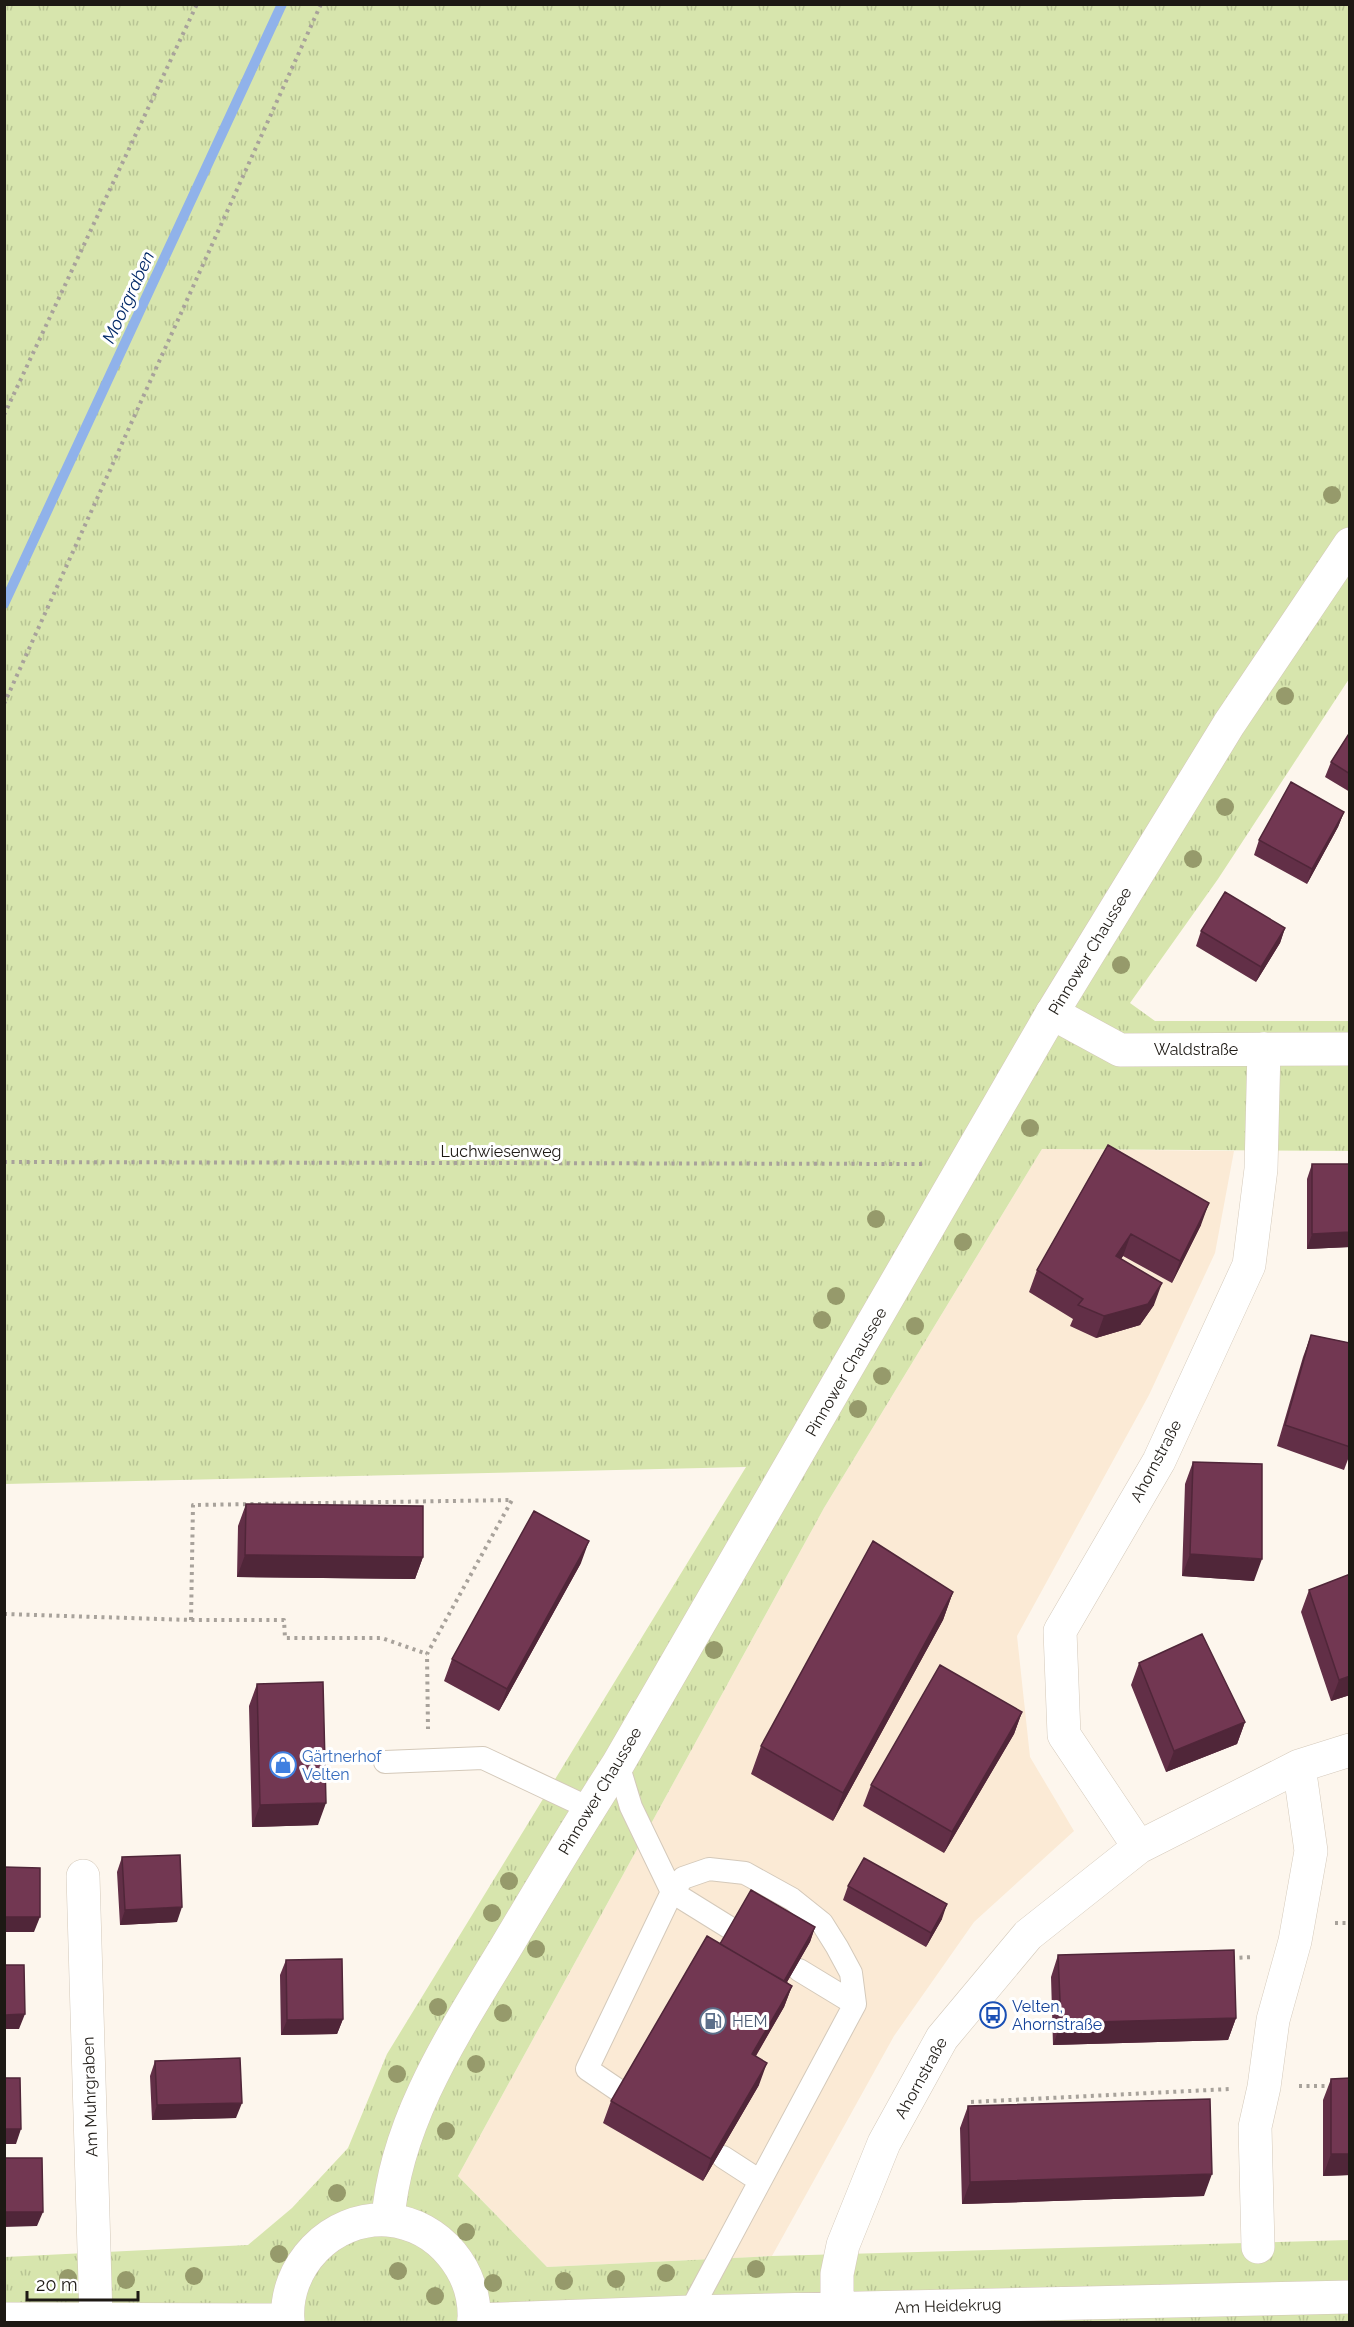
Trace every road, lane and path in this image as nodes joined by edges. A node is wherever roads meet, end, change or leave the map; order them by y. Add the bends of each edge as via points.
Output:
1 (197, 4) edge
2 (321, 4) edge
3 (4, 415) edge
4 (1350, 544) edge
5 (4, 704) edge
6 (1052, 1013) junction
7 (1264, 1049) junction
8 (1350, 1049) edge
9 (4, 1162) edge
10 (962, 1172) junction
11 (4, 1614) edge
12 (191, 1620) junction
13 (427, 1654) junction
14 (1350, 1750) edge
15 (428, 1760) junction
16 (385, 1762) dead end
17 (618, 1764) junction
18 (1299, 1766) junction
19 (589, 1808) junction
20 (1139, 1847) junction
21 (83, 1876) dead end
22 (672, 1892) junction
23 (730, 1928) edge
24 (1291, 1957) junction
25 (1231, 1958) edge
26 (799, 1970) edge
27 (855, 2004) junction
28 (1339, 2086) edge
29 (1264, 2087) junction
30 (618, 2090) edge
31 (970, 2102) dead end
32 (723, 2157) edge
33 (760, 2181) junction
34 (388, 2220) junction
35 (1258, 2247) dead end
36 (1350, 2296) edge
37 (837, 2309) junction
38 (690, 2312) junction
39 (96, 2318) junction
40 (4, 2319) edge
41 (288, 2321) edge
42 (474, 2321) edge

1 - 3 path
2 - 5 path
4 - 6 street, Pinnower Chaussee via 1229,724
6 - 7 street, Waldstraße via 1120,1050
6 - 10 street, Pinnower Chaussee
7 - 8 street, Waldstraße
7 - 20 street, Ahornstraße via 1262,1169 1249,1265 1159,1461 1060,1631 1064,1735
9 - 10 path, Luchwiesenweg via 940,1164
10 - 17 street, Pinnower Chaussee
11 - 12 path
12 - 13 path via 284,1620 285,1638 382,1638
12 - 13 path via 193,1505 512,1500
13 - 15 path
14 - 18 street, Ahornstraße
15 - 16 lane
15 - 19 lane via 483,1758
17 - 19 street, Pinnower Chaussee
17 - 22 lane via 631,1807
18 - 20 street, Ahornstraße
18 - 24 street via 1311,1851
19 - 34 street, Pinnower Chaussee via 428,2080 396,2173
20 - 37 street, Ahornstraße via 1028,1935 942,2038 884,2143 843,2245 837,2274
21 - 39 street, Am Muhrgraben
22 - 23 lane
22 - 27 lane via 683,1878 709,1869 745,1873 792,1899 822,1923 837,1947 851,1973
22 - 30 lane via 587,2069
24 - 25 path
24 - 29 street via 1273,2020
26 - 27 lane
27 - 33 lane
28 - 29 path
29 - 31 path
29 - 35 street via 1256,2127
32 - 33 lane
33 - 38 lane
34 - 41 street via 336,2231 315,2247 299,2268 290,2293
34 - 42 street via 416,2227 441,2242 460,2264 472,2291
36 - 37 street, Am Heidekrug
37 - 38 street, Am Heidekrug
38 - 42 street, Am Heidekrug
39 - 40 street
39 - 41 street

